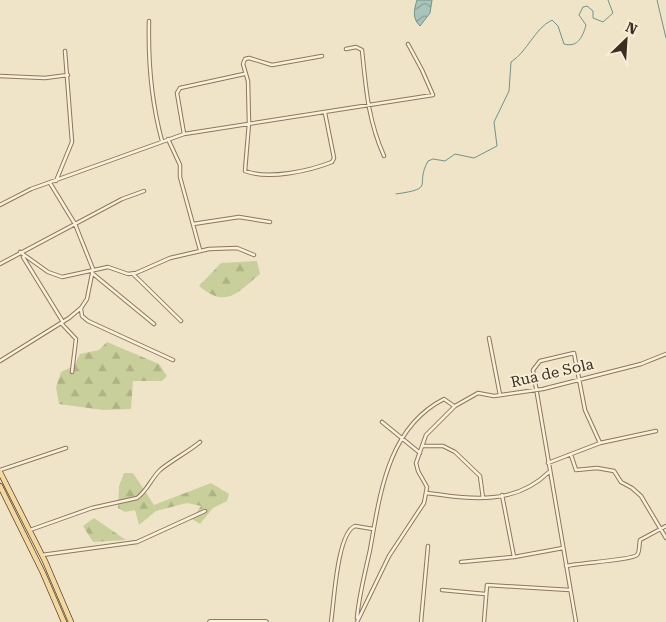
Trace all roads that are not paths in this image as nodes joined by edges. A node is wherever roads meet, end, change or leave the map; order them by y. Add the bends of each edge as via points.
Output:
1 (149, 21) dead end
2 (408, 44) dead end
3 (346, 49) dead end
4 (65, 52) dead end
5 (322, 56) dead end
6 (244, 74) junction
7 (68, 75) junction
8 (0, 76) edge
9 (367, 105) junction
10 (325, 113) junction
11 (249, 123) junction
12 (184, 134) junction
13 (168, 139) junction
14 (162, 141) junction
15 (384, 156) dead end
16 (55, 182) junction
17 (50, 184) junction
18 (144, 191) dead end
19 (0, 205) edge
20 (270, 222) dead end
21 (75, 224) junction
22 (193, 224) junction
23 (200, 250) junction
24 (21, 254) junction
25 (254, 255) dead end
26 (0, 264) edge
27 (93, 271) junction
28 (133, 274) junction
29 (81, 308) junction
30 (181, 321) dead end
31 (62, 323) junction
32 (154, 324) dead end
33 (489, 338) dead end
34 (666, 354) edge
35 (173, 360) dead end
36 (0, 361) edge
37 (72, 372) dead end
38 (579, 378) junction
39 (536, 390) junction
40 (500, 395) junction
41 (455, 406) junction
42 (382, 422) dead end
43 (656, 431) dead end
44 (403, 439) junction
45 (200, 442) dead end
46 (600, 443) junction
47 (423, 446) junction
48 (66, 448) dead end
49 (420, 453) junction
50 (571, 455) junction
51 (548, 463) junction
52 (0, 471) edge
53 (549, 472) junction
54 (0, 486) edge
55 (427, 493) junction
56 (502, 495) junction
57 (483, 498) junction
58 (205, 512) dead end
59 (666, 526) edge
60 (373, 529) junction
61 (660, 529) junction
62 (30, 530) junction
63 (666, 538) edge
64 (428, 546) dead end
65 (563, 548) junction
66 (42, 555) junction
67 (514, 557) junction
68 (461, 562) dead end
69 (566, 566) junction
70 (442, 590) dead end
71 (570, 590) junction
72 (486, 594) junction
73 (64, 622) edge
74 (70, 622) edge
75 (210, 622) edge
76 (266, 622) edge
77 (331, 622) edge
78 (357, 622) edge
79 (421, 622) edge
80 (484, 622) edge
81 (576, 622) edge

1 - 14 street via 151,97
2 - 9 street via 433,95
3 - 9 street via 356,47 362,50
4 - 7 street
5 - 6 street via 272,65 249,58 242,64
6 - 11 street via 248,81
6 - 12 street via 179,89
7 - 8 street via 45,78
7 - 16 street via 72,142
9 - 10 street
9 - 15 street
10 - 11 street
10 - 11 street via 333,161 295,173 245,171
11 - 12 street
12 - 13 street
13 - 14 street
13 - 22 street via 180,166
14 - 16 street
16 - 17 street
17 - 19 street via 22,192
17 - 21 street
18 - 21 street via 122,198
20 - 22 street via 239,217
21 - 24 street
21 - 27 street
22 - 23 street
23 - 25 street via 230,247
23 - 28 street via 161,261
24 - 26 street
24 - 27 street via 59,277
24 - 31 street
27 - 28 street via 109,267
27 - 29 street via 87,299
27 - 32 street
28 - 30 street
29 - 31 street
29 - 35 street via 82,316 88,320
31 - 36 street
31 - 37 street via 76,339
33 - 40 street
34 - 38 street, Rua de Sola via 641,364
38 - 39 street, Rua de Sola
38 - 39 street via 574,353 540,361 534,366
38 - 46 street via 587,417
39 - 40 street, Rua de Sola
39 - 51 street
40 - 41 street, Rua de Sola via 478,393
41 - 44 street via 448,400 438,402 418,418
41 - 47 street, Rua de Sola via 428,431
42 - 44 street
43 - 46 street
44 - 49 street
44 - 60 street via 387,470
45 - 62 street via 161,470 137,498 92,508
46 - 50 street
47 - 49 street, Rua de Sola
47 - 57 street via 446,447 455,452 480,476
48 - 52 street
49 - 55 street, Rua de Sola via 416,467 426,483
50 - 51 street
50 - 61 street via 576,470 597,468 614,471 621,482 640,496
51 - 53 street
52 - 62 main road
53 - 56 street via 530,488
53 - 65 street
54 - 73 main road
55 - 57 street
55 - 78 street via 419,513 388,556
56 - 57 street
56 - 67 street
58 - 66 street via 138,542
59 - 61 street
60 - 77 street via 355,526 350,531 340,555
60 - 78 street
61 - 63 street
61 - 69 street via 640,540 636,556
62 - 66 main road
64 - 79 street
65 - 67 street
65 - 69 street
66 - 74 main road
67 - 68 street
69 - 71 street
70 - 72 street
71 - 72 street via 490,584
71 - 81 street
72 - 80 street
75 - 76 main road

